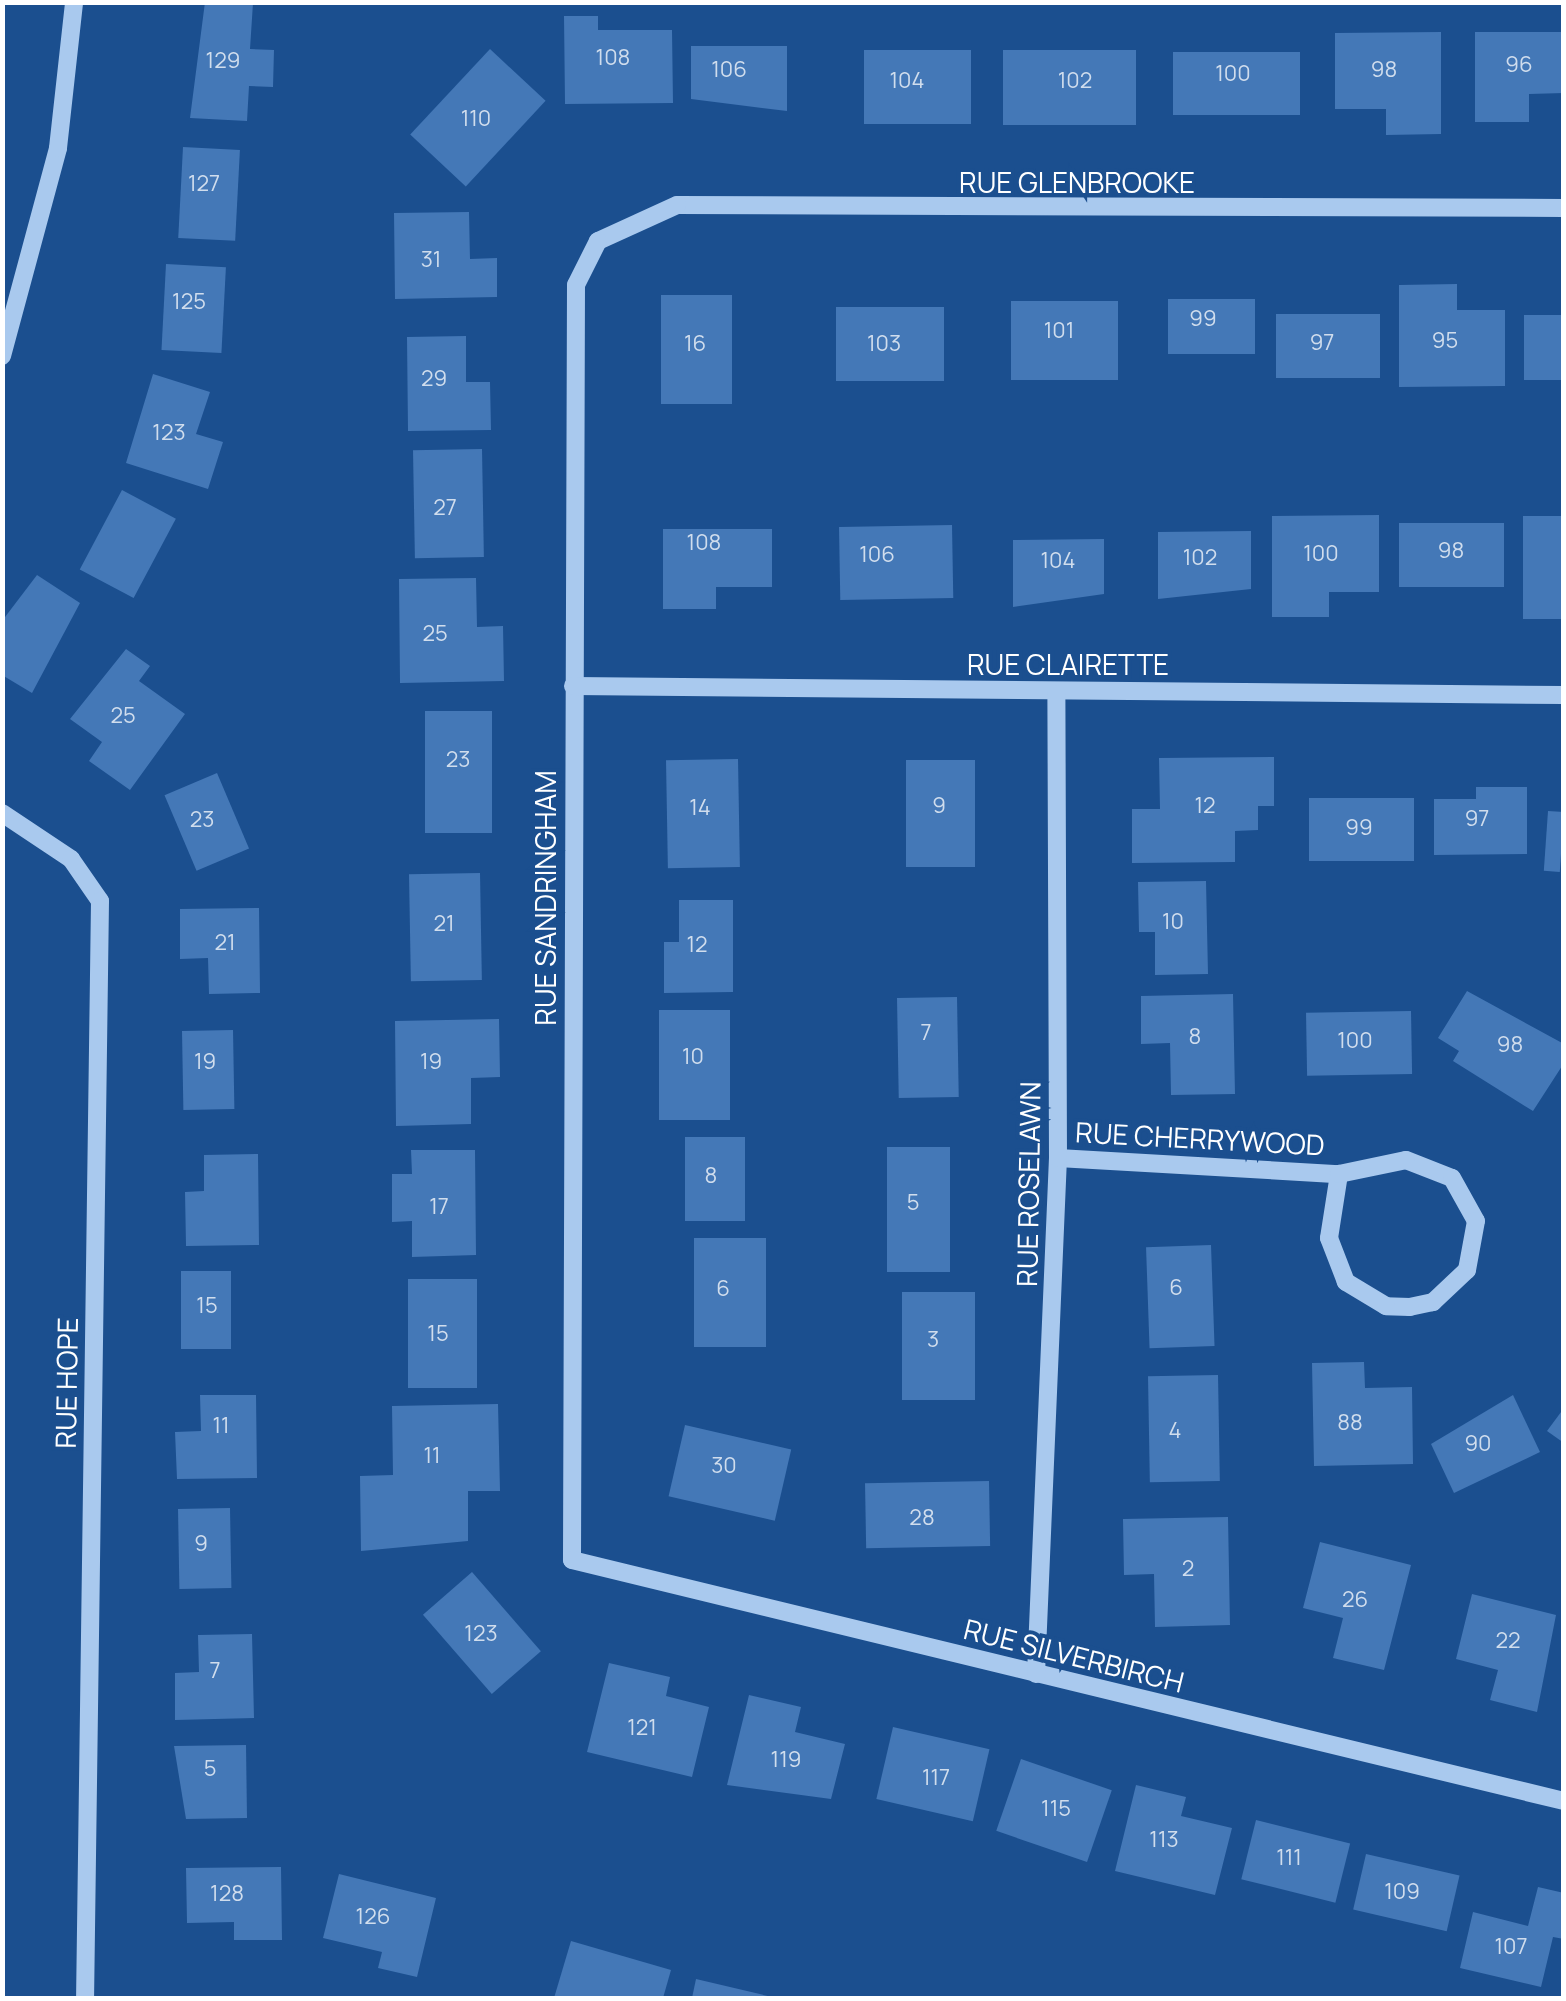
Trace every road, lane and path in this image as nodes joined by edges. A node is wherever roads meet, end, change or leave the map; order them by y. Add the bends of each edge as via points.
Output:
1 (74, 2) edge
2 (1564, 208) edge
3 (598, 241) joint
4 (2, 356) edge
5 (573, 686) junction
6 (1056, 694) junction
7 (1564, 695) edge
8 (2, 813) edge
9 (1058, 1158) junction
10 (1339, 1174) junction
11 (572, 1560) joint
12 (1036, 1674) junction
13 (1564, 1802) edge
14 (85, 1998) edge

1 - 4 street via 58,148
2 - 3 street, RUE GLENBROOKE via 676,204
3 - 5 street, RUE SANDRINGHAM via 576,285
5 - 6 street, RUE CLAIRETTE
5 - 11 street, RUE SANDRINGHAM
6 - 7 street, RUE CLAIRETTE
6 - 9 street, RUE ROSELAWN
8 - 14 street, RUE HOPE via 71,859 100,901
9 - 10 street, RUE CHERRYWOOD
9 - 12 street, RUE ROSELAWN
10 - 10 street, RUE CHERRYWOOD via 1329,1238 1346,1282 1375,1301 1410,1308 1452,1289 1476,1247 1468,1197 1452,1178 1406,1160
11 - 12 street, RUE SILVERBIRCH
12 - 13 street, RUE SILVERBIRCH

